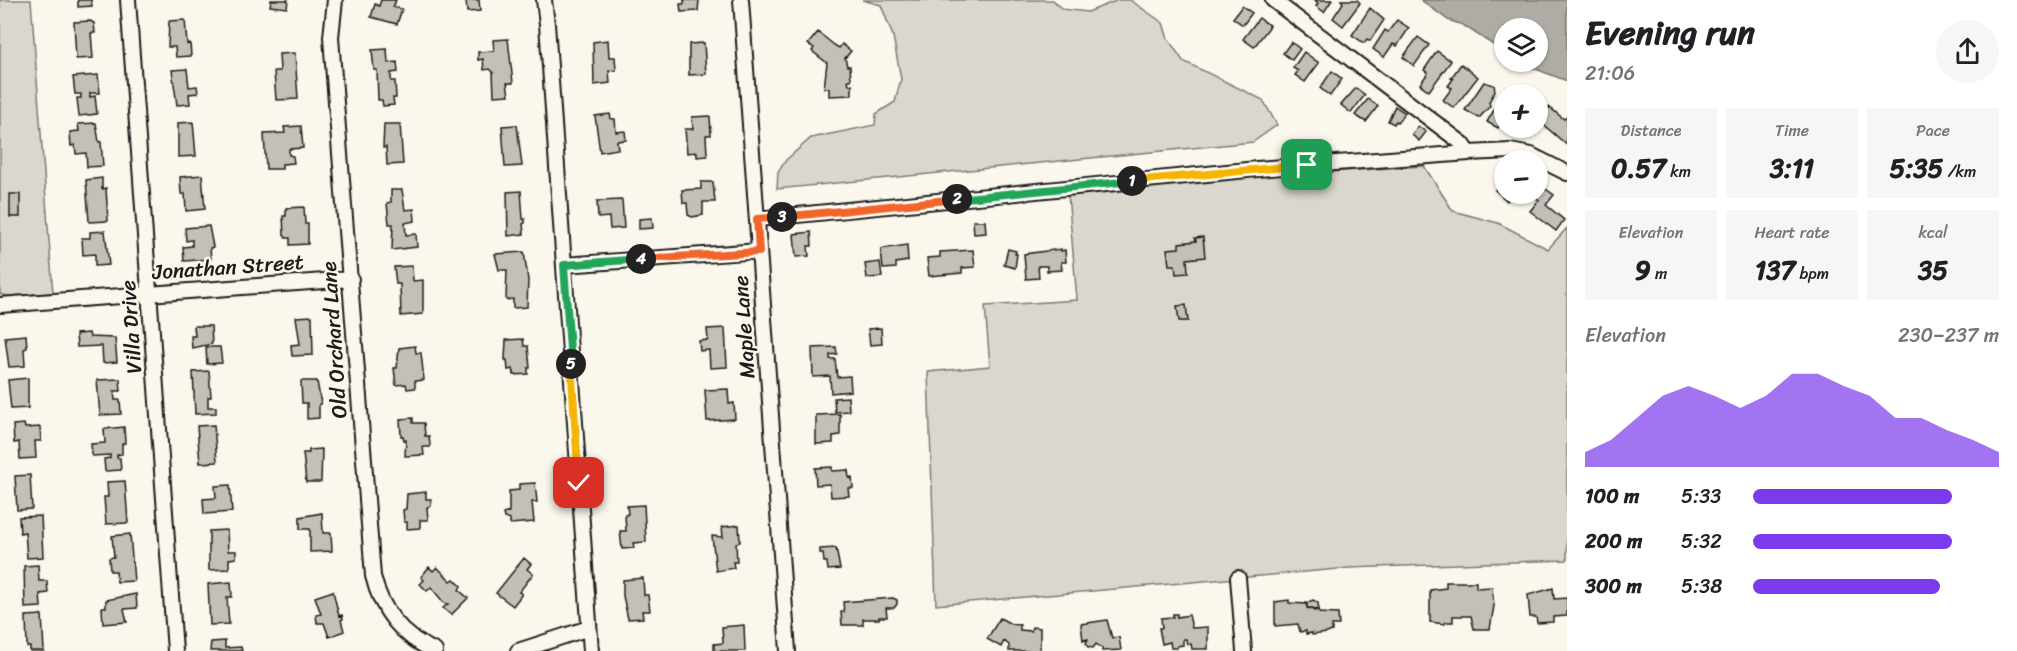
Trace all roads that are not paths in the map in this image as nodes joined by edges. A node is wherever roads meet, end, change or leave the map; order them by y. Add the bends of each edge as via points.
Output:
1 (128, 0) edge
2 (335, 0) edge
3 (544, 0) edge
4 (741, 0) edge
5 (1273, 0) edge
6 (1469, 153) junction
7 (1567, 173) edge
8 (757, 219) junction
9 (759, 252) junction
10 (564, 265) junction
11 (351, 279) junction
12 (150, 294) junction
13 (0, 305) edge
14 (1238, 578) dead end
15 (589, 628) junction
16 (175, 651) edge
17 (435, 651) edge
18 (518, 651) edge
19 (591, 651) edge
20 (788, 651) edge
21 (1244, 651) edge

1 - 12 street, Villa Drive
2 - 11 street, Old Orchard Lane via 331,37
3 - 10 street
4 - 8 street, Maple Lane
5 - 6 street via 1463,144
6 - 7 street via 1531,154
6 - 8 street via 1257,169
8 - 9 street, Maple Lane
9 - 10 street
9 - 20 street, Maple Lane
10 - 15 street
11 - 12 street, Jonathan Street
11 - 17 street, Old Orchard Lane via 373,576 384,607 397,625 410,638
12 - 13 street, Jonathan Street
12 - 16 street, Villa Drive
14 - 21 street
15 - 18 street
15 - 19 street

